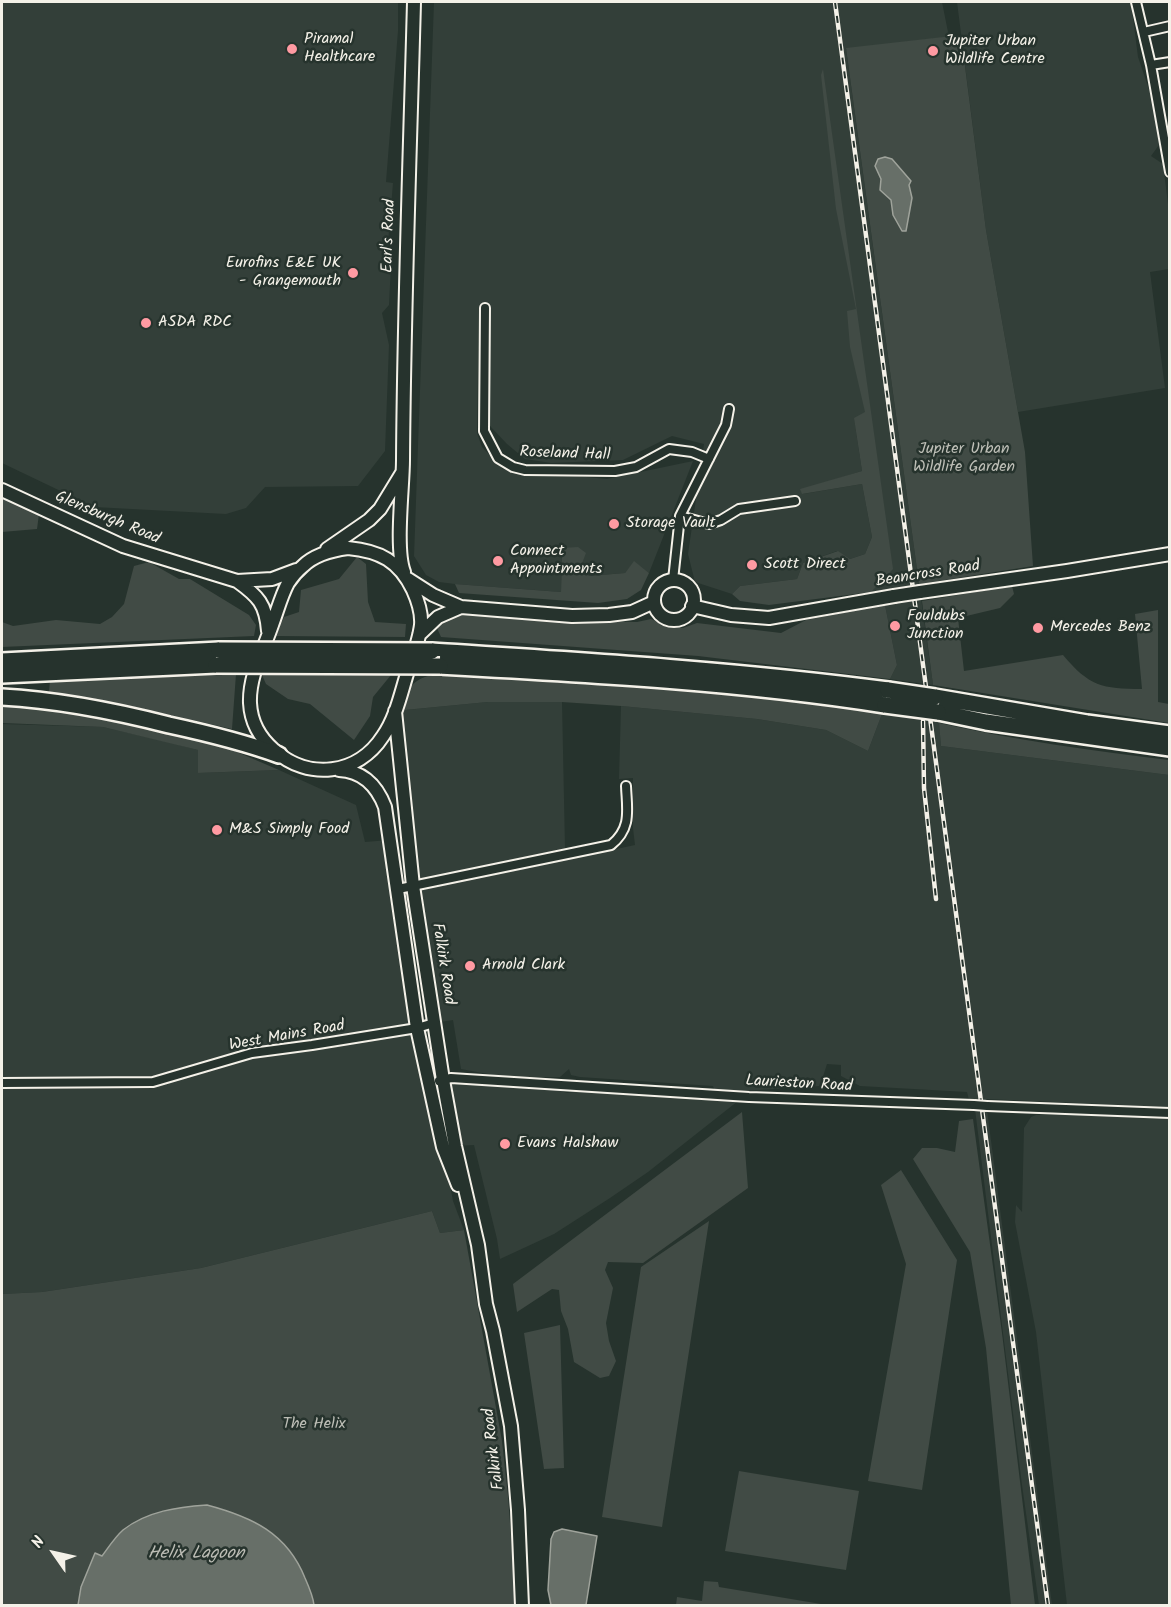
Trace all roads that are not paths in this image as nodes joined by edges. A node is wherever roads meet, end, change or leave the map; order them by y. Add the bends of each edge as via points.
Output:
1 (414, 2) edge
2 (1136, 2) edge
3 (1170, 26) edge
4 (1144, 32) junction
5 (1170, 62) edge
6 (1151, 65) junction
7 (1167, 134) edge
8 (1170, 172) edge
9 (485, 308) dead end
10 (729, 409) dead end
11 (709, 459) junction
12 (403, 471) junction
13 (2, 490) edge
14 (795, 501) dead end
15 (680, 516) junction
16 (1170, 554) edge
17 (307, 563) junction
18 (406, 577) junction
19 (673, 580) junction
20 (237, 581) junction
21 (654, 602) junction
22 (692, 606) junction
23 (461, 608) junction
24 (419, 635) junction
25 (268, 636) junction
26 (217, 658) junction
27 (2, 661) edge
28 (2, 675) edge
29 (2, 697) edge
30 (887, 698) junction
31 (936, 705) junction
32 (396, 711) junction
33 (1170, 734) edge
34 (1170, 748) edge
35 (279, 755) junction
36 (337, 770) junction
37 (626, 786) dead end
38 (413, 886) junction
39 (398, 889) junction
40 (434, 1023) junction
41 (417, 1028) junction
42 (443, 1080) junction
43 (2, 1083) edge
44 (429, 1084) junction
45 (1170, 1113) edge
46 (472, 1220) junction
47 (522, 1605) edge

1 - 12 main road, Earl's Road
2 - 4 street
3 - 4 street
4 - 6 street
5 - 6 street
6 - 7 street
7 - 8 street
9 - 11 street, Roseland Hall via 484,431 498,458 525,470 615,471 636,466 669,449
10 - 11 street via 726,425
11 - 15 street
12 - 17 main road, Earl's Road via 369,520
12 - 18 main road, Earl's Road via 400,558
13 - 20 main road, Glensburgh Road via 123,546
14 - 15 street via 739,509 709,524
15 - 19 street
16 - 22 main road, Beancross Road, bridge via 769,618
17 - 18 main road via 337,549 360,549 385,558
17 - 20 main road, Glensburgh Road via 279,578
17 - 25 main road via 287,585
18 - 23 main road via 433,596
18 - 24 main road via 420,611
19 - 21 main road via 659,586
19 - 22 main road via 690,589
20 - 25 main road, Glensburgh Road via 263,606
21 - 22 main road via 661,615 671,620 685,616
21 - 23 main road via 632,612 572,616
23 - 24 main road via 438,617
24 - 32 main road
25 - 35 main road via 253,676 251,714 258,734
26 - 27 highway
26 - 28 highway
26 - 30 highway, bridge via 596,675
26 - 30 highway, bridge via 432,651 587,660 715,670
29 - 35 highway via 112,712 238,741
30 - 31 highway, bridge
31 - 33 highway
31 - 34 highway via 986,722
32 - 36 main road via 374,749
32 - 38 main road, Falkirk Road
35 - 36 main road via 309,770
36 - 39 main road, Falkirk Road via 363,777 381,796
37 - 38 street via 627,821 624,831 611,845
38 - 39 street
38 - 40 main road, Falkirk Road
39 - 41 main road, Falkirk Road
40 - 41 street, West Mains Road
40 - 42 main road, Falkirk Road
41 - 43 street, West Mains Road via 252,1053 153,1082
41 - 44 main road, Falkirk Road
42 - 44 street, Laurieston Road
42 - 45 street, Laurieston Road, bridge
42 - 46 main road, Falkirk Road
44 - 46 main road, Falkirk Road via 443,1147
46 - 47 main road, Falkirk Road via 512,1426

